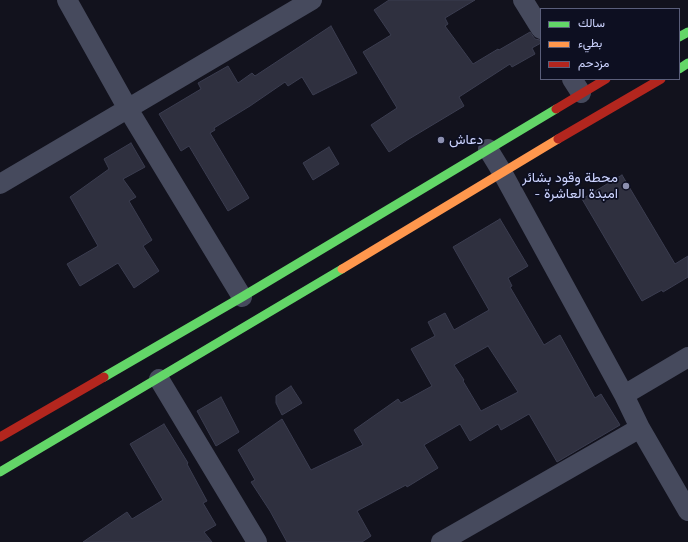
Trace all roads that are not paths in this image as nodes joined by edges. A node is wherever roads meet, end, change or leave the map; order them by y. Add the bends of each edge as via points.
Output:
1 (67, 0) edge
2 (312, 0) edge
3 (523, 0) edge
4 (540, 27) edge
5 (602, 80) edge
6 (659, 80) edge
7 (576, 86) edge
8 (128, 109) junction
9 (488, 149) junction
10 (502, 172) junction
11 (0, 184) edge
12 (242, 297) junction
13 (688, 357) edge
14 (159, 379) junction
15 (624, 395) junction
16 (640, 428) junction
17 (0, 437) edge
18 (0, 472) edge
19 (688, 511) edge
20 (257, 542) edge
21 (441, 542) edge

1 - 8 street
2 - 8 street
3 - 4 street
5 - 7 main road
6 - 10 main road
7 - 9 main road
8 - 11 street
8 - 12 street
9 - 10 street
9 - 12 main road
10 - 14 main road
10 - 15 street
12 - 17 main road
13 - 15 street
14 - 18 main road
14 - 20 street
15 - 16 street
16 - 19 street
16 - 21 street

